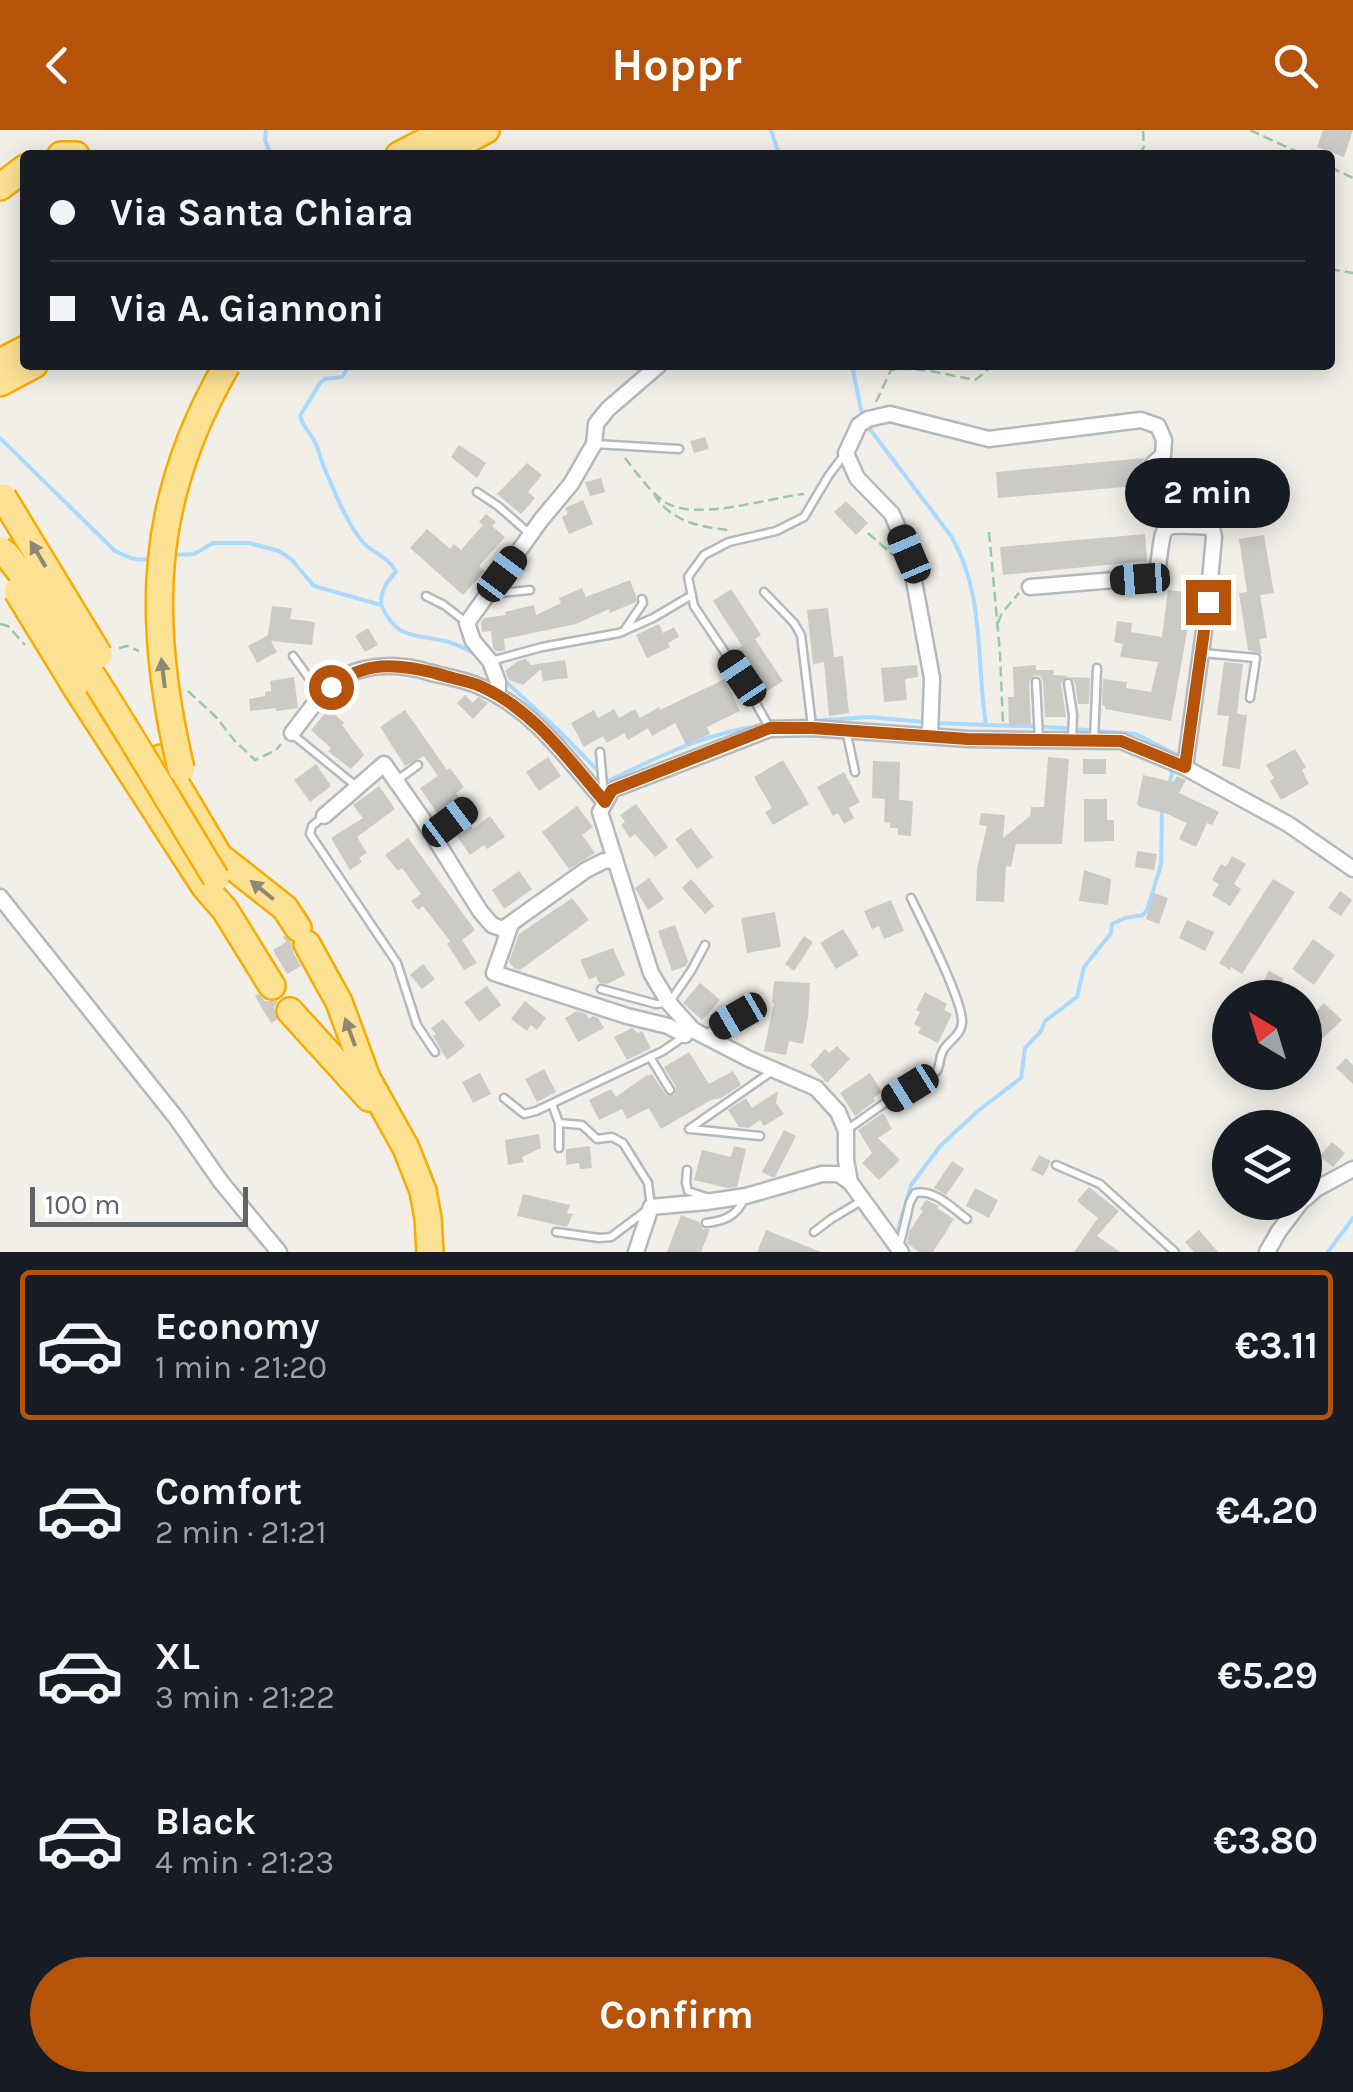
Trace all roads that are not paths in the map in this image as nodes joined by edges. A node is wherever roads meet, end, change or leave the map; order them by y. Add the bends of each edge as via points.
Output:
1 (486, 130) edge
2 (439, 146) edge
3 (20, 172) edge
4 (0, 187) edge
5 (20, 355) edge
6 (224, 370) edge
7 (653, 370) edge
8 (0, 383) edge
9 (594, 444) junction
10 (678, 449) dead end
11 (846, 453) junction
12 (1153, 464) dead end
13 (477, 492) dead end
14 (1, 493) edge
15 (530, 535) junction
16 (0, 553) edge
17 (1030, 587) road end
18 (530, 590) dead end
19 (764, 592) dead end
20 (692, 594) junction
21 (487, 595) junction
22 (426, 596) dead end
23 (642, 599) dead end
24 (467, 623) junction
25 (624, 631) junction
26 (1200, 652) junction
27 (293, 656) dead end
28 (491, 665) junction
29 (1097, 668) dead end
30 (1036, 682) dead end
31 (1068, 684) dead end
32 (498, 695) junction
33 (322, 697) junction
34 (1250, 698) dead end
35 (812, 724) junction
36 (768, 725) junction
37 (930, 727) junction
38 (846, 730) junction
39 (292, 733) joint
40 (1039, 737) junction
41 (1072, 738) junction
42 (1094, 739) junction
43 (600, 752) dead end
44 (171, 763) junction
45 (1180, 764) junction
46 (418, 766) dead end
47 (855, 772) dead end
48 (396, 781) junction
49 (356, 786) junction
50 (605, 802) junction
51 (468, 809) dead end
52 (324, 816) joint
53 (432, 836) junction
54 (615, 860) junction
55 (1353, 869) edge
56 (0, 897) edge
57 (911, 898) dead end
58 (226, 910) junction
59 (511, 923) junction
60 (705, 944) dead end
61 (272, 986) dead end
62 (601, 989) dead end
63 (669, 1004) junction
64 (758, 1005) dead end
65 (290, 1012) dead end
66 (694, 1033) junction
67 (435, 1052) dead end
68 (650, 1057) junction
69 (774, 1070) junction
70 (670, 1090) dead end
71 (504, 1098) dead end
72 (552, 1104) junction
73 (390, 1120) junction
74 (559, 1124) junction
75 (846, 1131) junction
76 (760, 1136) dead end
77 (559, 1148) dead end
78 (1056, 1165) dead end
79 (1353, 1168) edge
80 (687, 1170) dead end
81 (850, 1182) junction
82 (1322, 1186) edge
83 (746, 1196) junction
84 (863, 1200) junction
85 (715, 1201) junction
86 (651, 1207) junction
87 (968, 1219) dead end
88 (1288, 1220) edge
89 (706, 1223) dead end
90 (556, 1232) dead end
91 (814, 1232) dead end
92 (895, 1247) edge
93 (278, 1252) edge
94 (430, 1252) edge
95 (636, 1252) edge
96 (1175, 1252) edge
97 (1267, 1252) edge

1 - 2 highway
3 - 4 highway
5 - 8 highway
44 -> 6 highway, bridge via 158,636 162,541 194,428
7 - 9 street via 608,409 596,424
9 - 10 lane
9 - 15 street
11 - 12 street via 864,422 890,414 990,439 1141,420 1158,426 1164,440 1163,455
11 - 20 lane via 804,516 704,555 688,578
11 - 37 street via 858,478 892,514 909,554 932,678
13 - 15 lane
44 -> 14 highway, bridge
15 - 21 street
16 - 58 highway, bridge via 76,686
16 - 58 highway, bridge via 54,617 216,878
17 - 26 street via 1150,577 1158,572 1166,527 1212,527
18 - 21 lane
19 - 35 lane via 801,635
20 - 25 lane
20 - 36 lane
21 - 24 street
22 - 24 lane
23 - 25 lane
24 - 28 street
25 - 28 lane
26 - 34 lane via 1256,658
26 - 45 street
27 - 33 lane
28 - 32 street
29 - 42 lane
30 - 40 lane
31 - 41 lane
32 - 33 street via 410,666 386,666 344,677
32 - 50 street via 553,742
33 - 39 street
35 - 36 street
35 - 38 street
36 - 50 street via 612,790
37 - 38 street
37 - 40 street
38 - 47 lane
39 - 49 lane
40 - 41 street
41 - 42 street
42 - 45 street via 1121,741
43 - 50 lane
73 -> 44 highway via 303,936 285,908 220,856
45 - 55 street
46 - 48 lane
48 - 49 street via 384,764
48 - 53 street
49 - 52 street
50 - 54 street via 600,812
51 - 53 lane
52 - 67 lane via 310,834 398,964 417,1025
53 - 59 street via 492,926
54 - 59 street via 586,870
54 - 63 street via 651,973
56 - 93 street
57 - 75 lane via 962,1024 937,1071
58 - 61 highway
59 - 66 street via 494,973
60 - 63 lane
62 - 63 lane
63 - 66 street
64 - 66 lane
65 - 73 highway
66 - 68 lane
66 - 69 street
68 - 70 lane
68 - 72 lane
69 - 75 street via 816,1088
69 - 76 lane via 689,1128
71 - 72 lane via 524,1114
72 - 74 lane
73 - 94 highway via 424,1191
74 - 77 lane
74 - 86 lane via 582,1125 597,1139 612,1136 622,1143 648,1183
75 - 81 street
78 - 96 lane via 1100,1184
79 - 82 street
80 - 85 lane via 688,1190
81 - 83 street via 822,1174
81 - 84 street
83 - 85 street
83 - 89 lane via 733,1216
84 - 91 lane
84 - 92 street
85 - 86 street
86 - 90 lane via 611,1237
86 - 95 street
87 - 92 lane via 934,1195 915,1193
88 - 97 street

